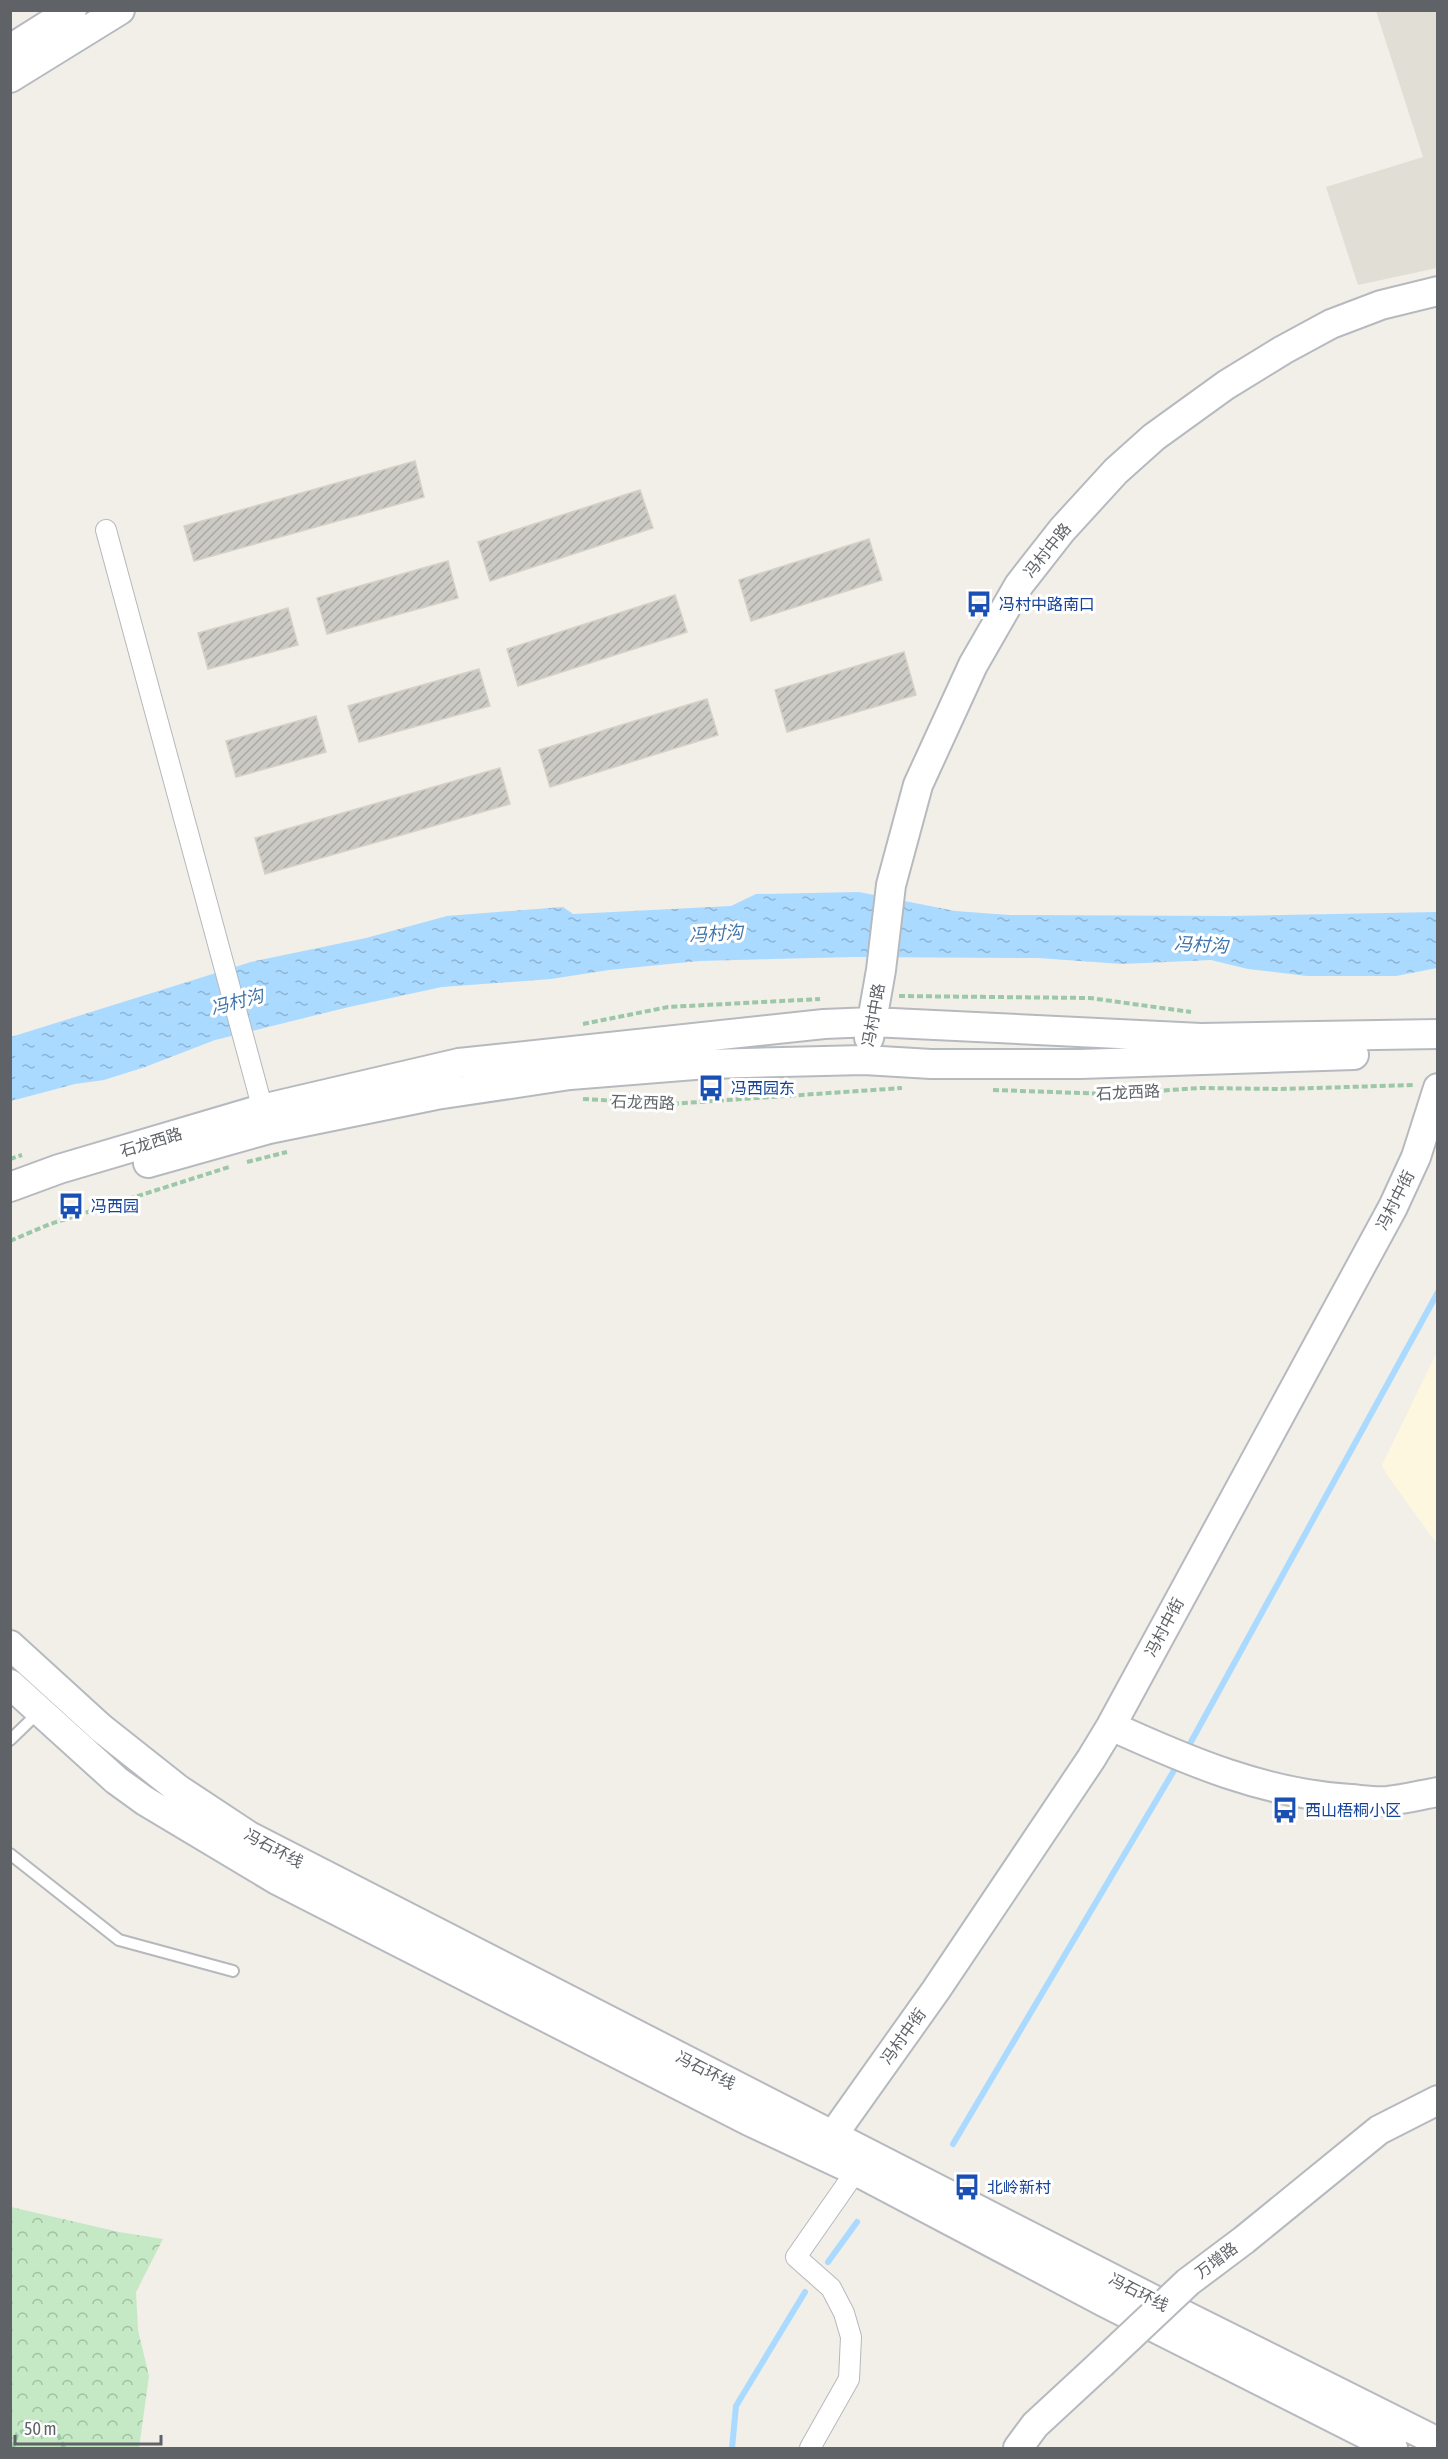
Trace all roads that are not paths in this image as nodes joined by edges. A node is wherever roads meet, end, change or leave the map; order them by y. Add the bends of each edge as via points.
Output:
1 (72, 10) edge
2 (120, 10) edge
3 (10, 49) edge
4 (10, 78) edge
5 (1437, 291) edge
6 (106, 530) dead end
7 (872, 1022) junction
8 (1437, 1034) edge
9 (1437, 1052) edge
10 (864, 1060) junction
11 (1426, 1086) edge
12 (265, 1119) junction
13 (10, 1186) edge
14 (10, 1207) edge
15 (10, 1645) edge
16 (10, 1684) edge
17 (40, 1712) junction
18 (1111, 1726) junction
19 (10, 1740) edge
20 (1437, 1792) edge
21 (10, 1854) edge
22 (233, 1971) dead end
23 (1437, 2100) edge
24 (833, 2135) junction
25 (856, 2171) junction
26 (1437, 2442) edge
27 (810, 2448) edge
28 (1018, 2448) edge
29 (1393, 2448) edge

1 - 3 main road
2 - 4 main road
5 - 7 main road, 冯村中路 via 1371,308 1331,324 1226,385 1154,437 1116,471 1018,585 973,665 918,785 891,885
6 - 12 street
7 - 8 main road, 石龙西路 via 1201,1038
7 - 10 main road, 冯村中路
7 - 12 main road, 石龙西路 via 459,1063
9 - 10 main road, 石龙西路 via 1080,1064
10 - 12 main road, 石龙西路 via 707,1064 570,1075
11 - 18 main road, 冯村中街 via 1416,1156 1393,1207
12 - 13 main road, 石龙西路 via 59,1169
12 - 14 main road, 石龙西路
15 - 24 main road, 冯石环线 via 101,1728 178,1789 249,1836
16 - 17 main road, 冯石环线
17 - 19 lane
17 - 25 main road, 冯石环线 via 146,1802 277,1880 707,2100
18 - 20 main road via 1204,1767 1288,1792 1386,1801
18 - 24 main road, 冯村中街 via 936,1990
21 - 22 lane via 119,1940
23 - 28 main road, 万增路, bridge via 1379,2130 1188,2282 1035,2425
24 - 26 main road, 冯石环线
25 - 27 street via 796,2257 831,2288 851,2337 849,2379
25 - 29 main road, 冯石环线

